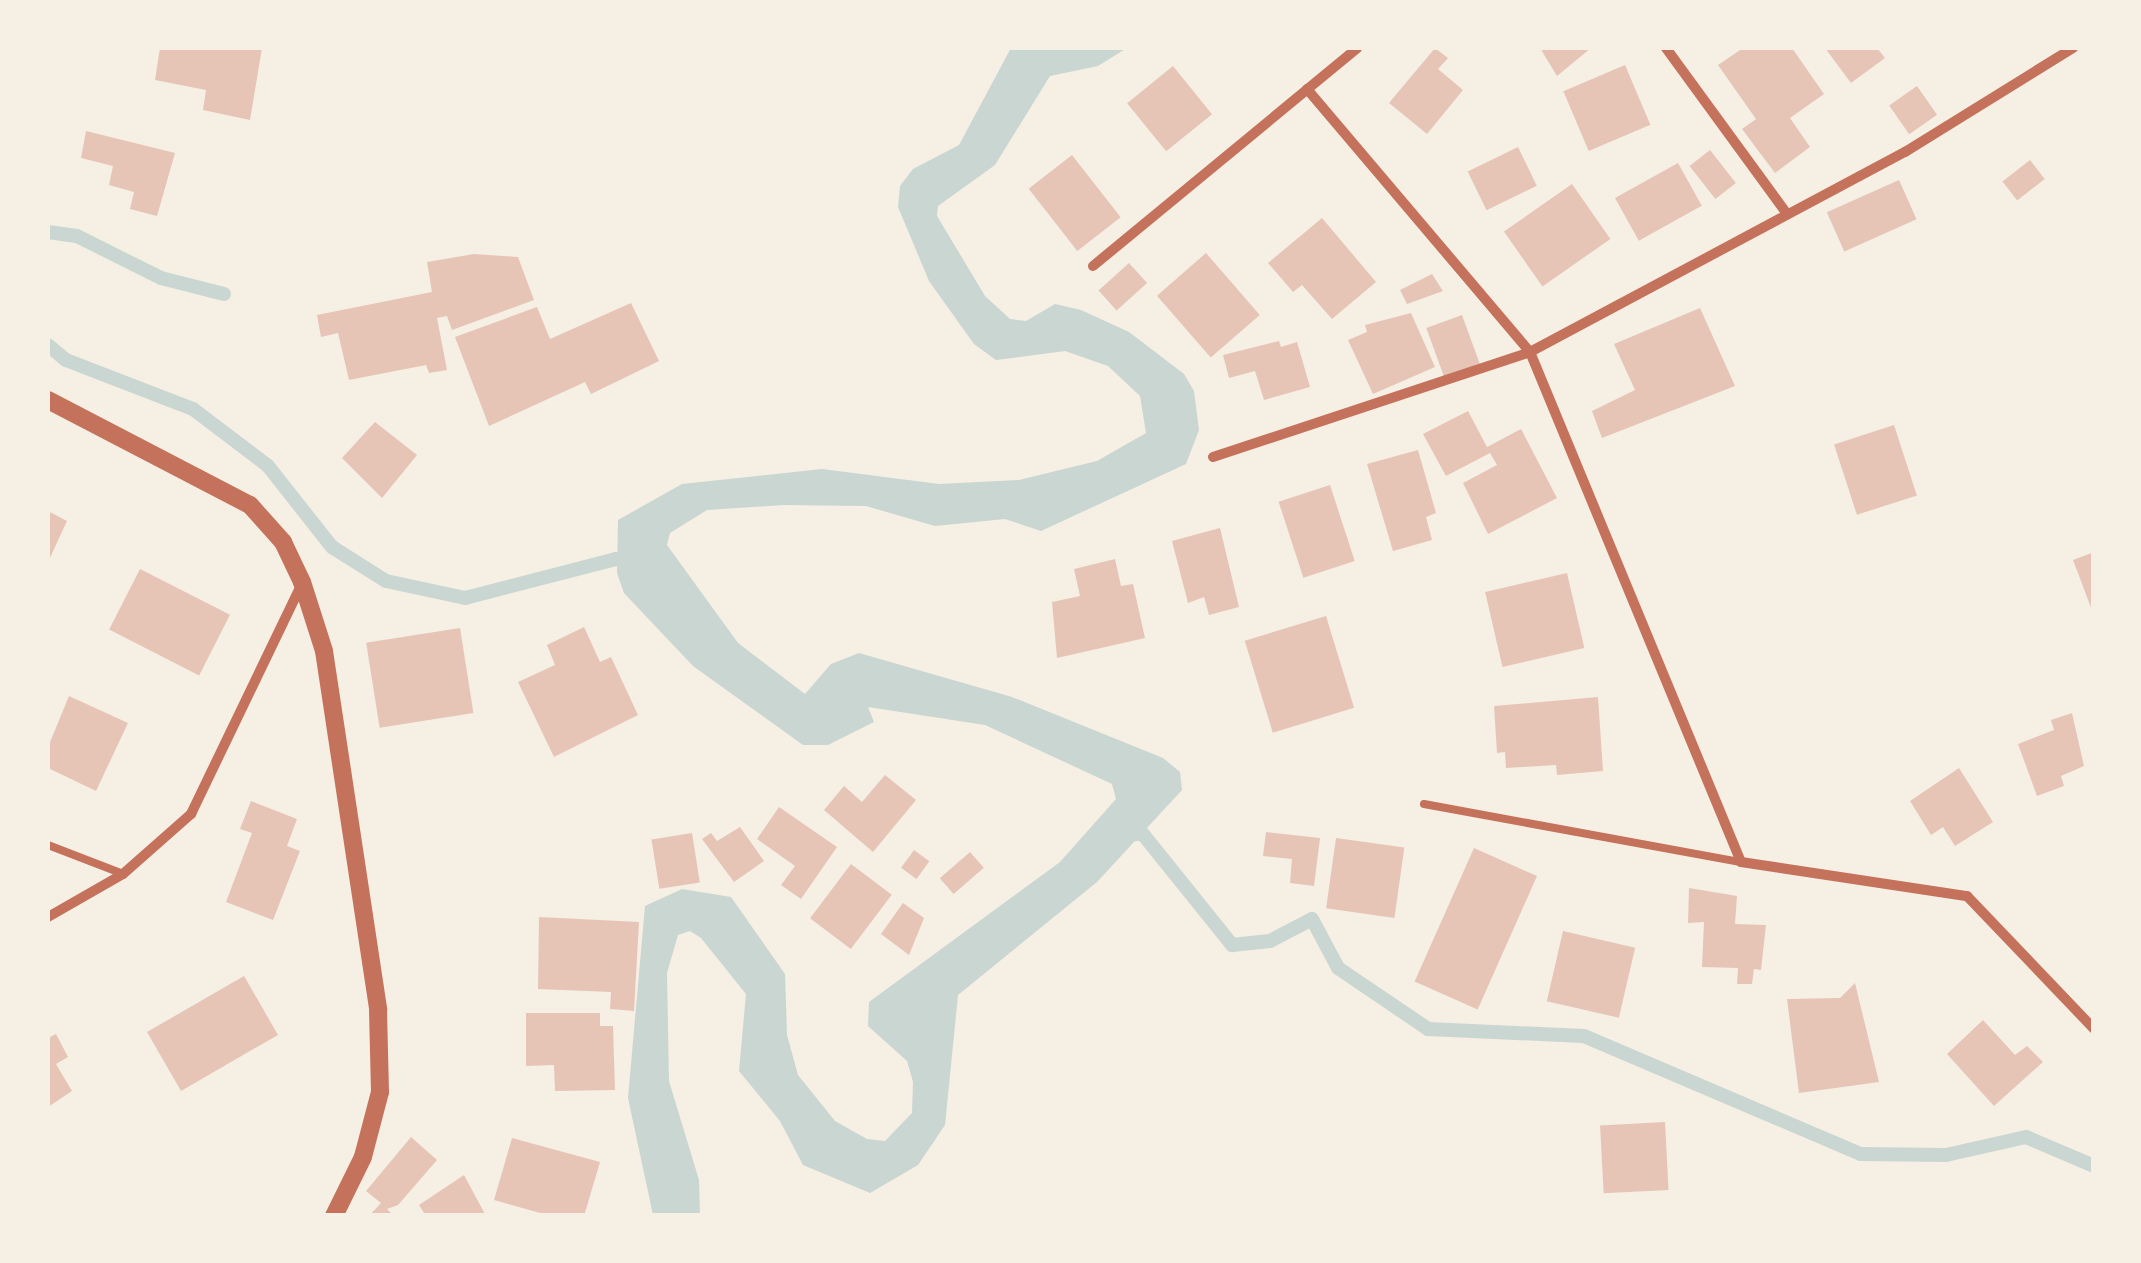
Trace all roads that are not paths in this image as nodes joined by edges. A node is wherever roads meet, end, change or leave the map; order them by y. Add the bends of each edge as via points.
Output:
1 (1357, 48) edge
2 (1666, 48) edge
3 (2073, 48) edge
4 (1308, 89) junction
5 (1786, 212) junction
6 (1092, 266) dead end
7 (1530, 352) junction
8 (48, 400) edge
9 (1214, 457) dead end
10 (302, 582) junction
11 (1424, 804) dead end
12 (48, 845) edge
13 (1741, 862) junction
14 (122, 874) junction
15 (48, 916) edge
16 (2094, 1029) edge
17 (334, 1216) edge

1 - 4 street
2 - 5 street
3 - 5 street via 1906,152
4 - 6 street
4 - 7 street
5 - 7 street
7 - 9 street
7 - 13 street
8 - 10 street via 250,506 282,542
10 - 14 street via 190,814
10 - 17 street via 324,651 378,1010 380,1092 363,1157
11 - 13 lane
12 - 14 lane
13 - 16 street via 1967,896
14 - 15 street

